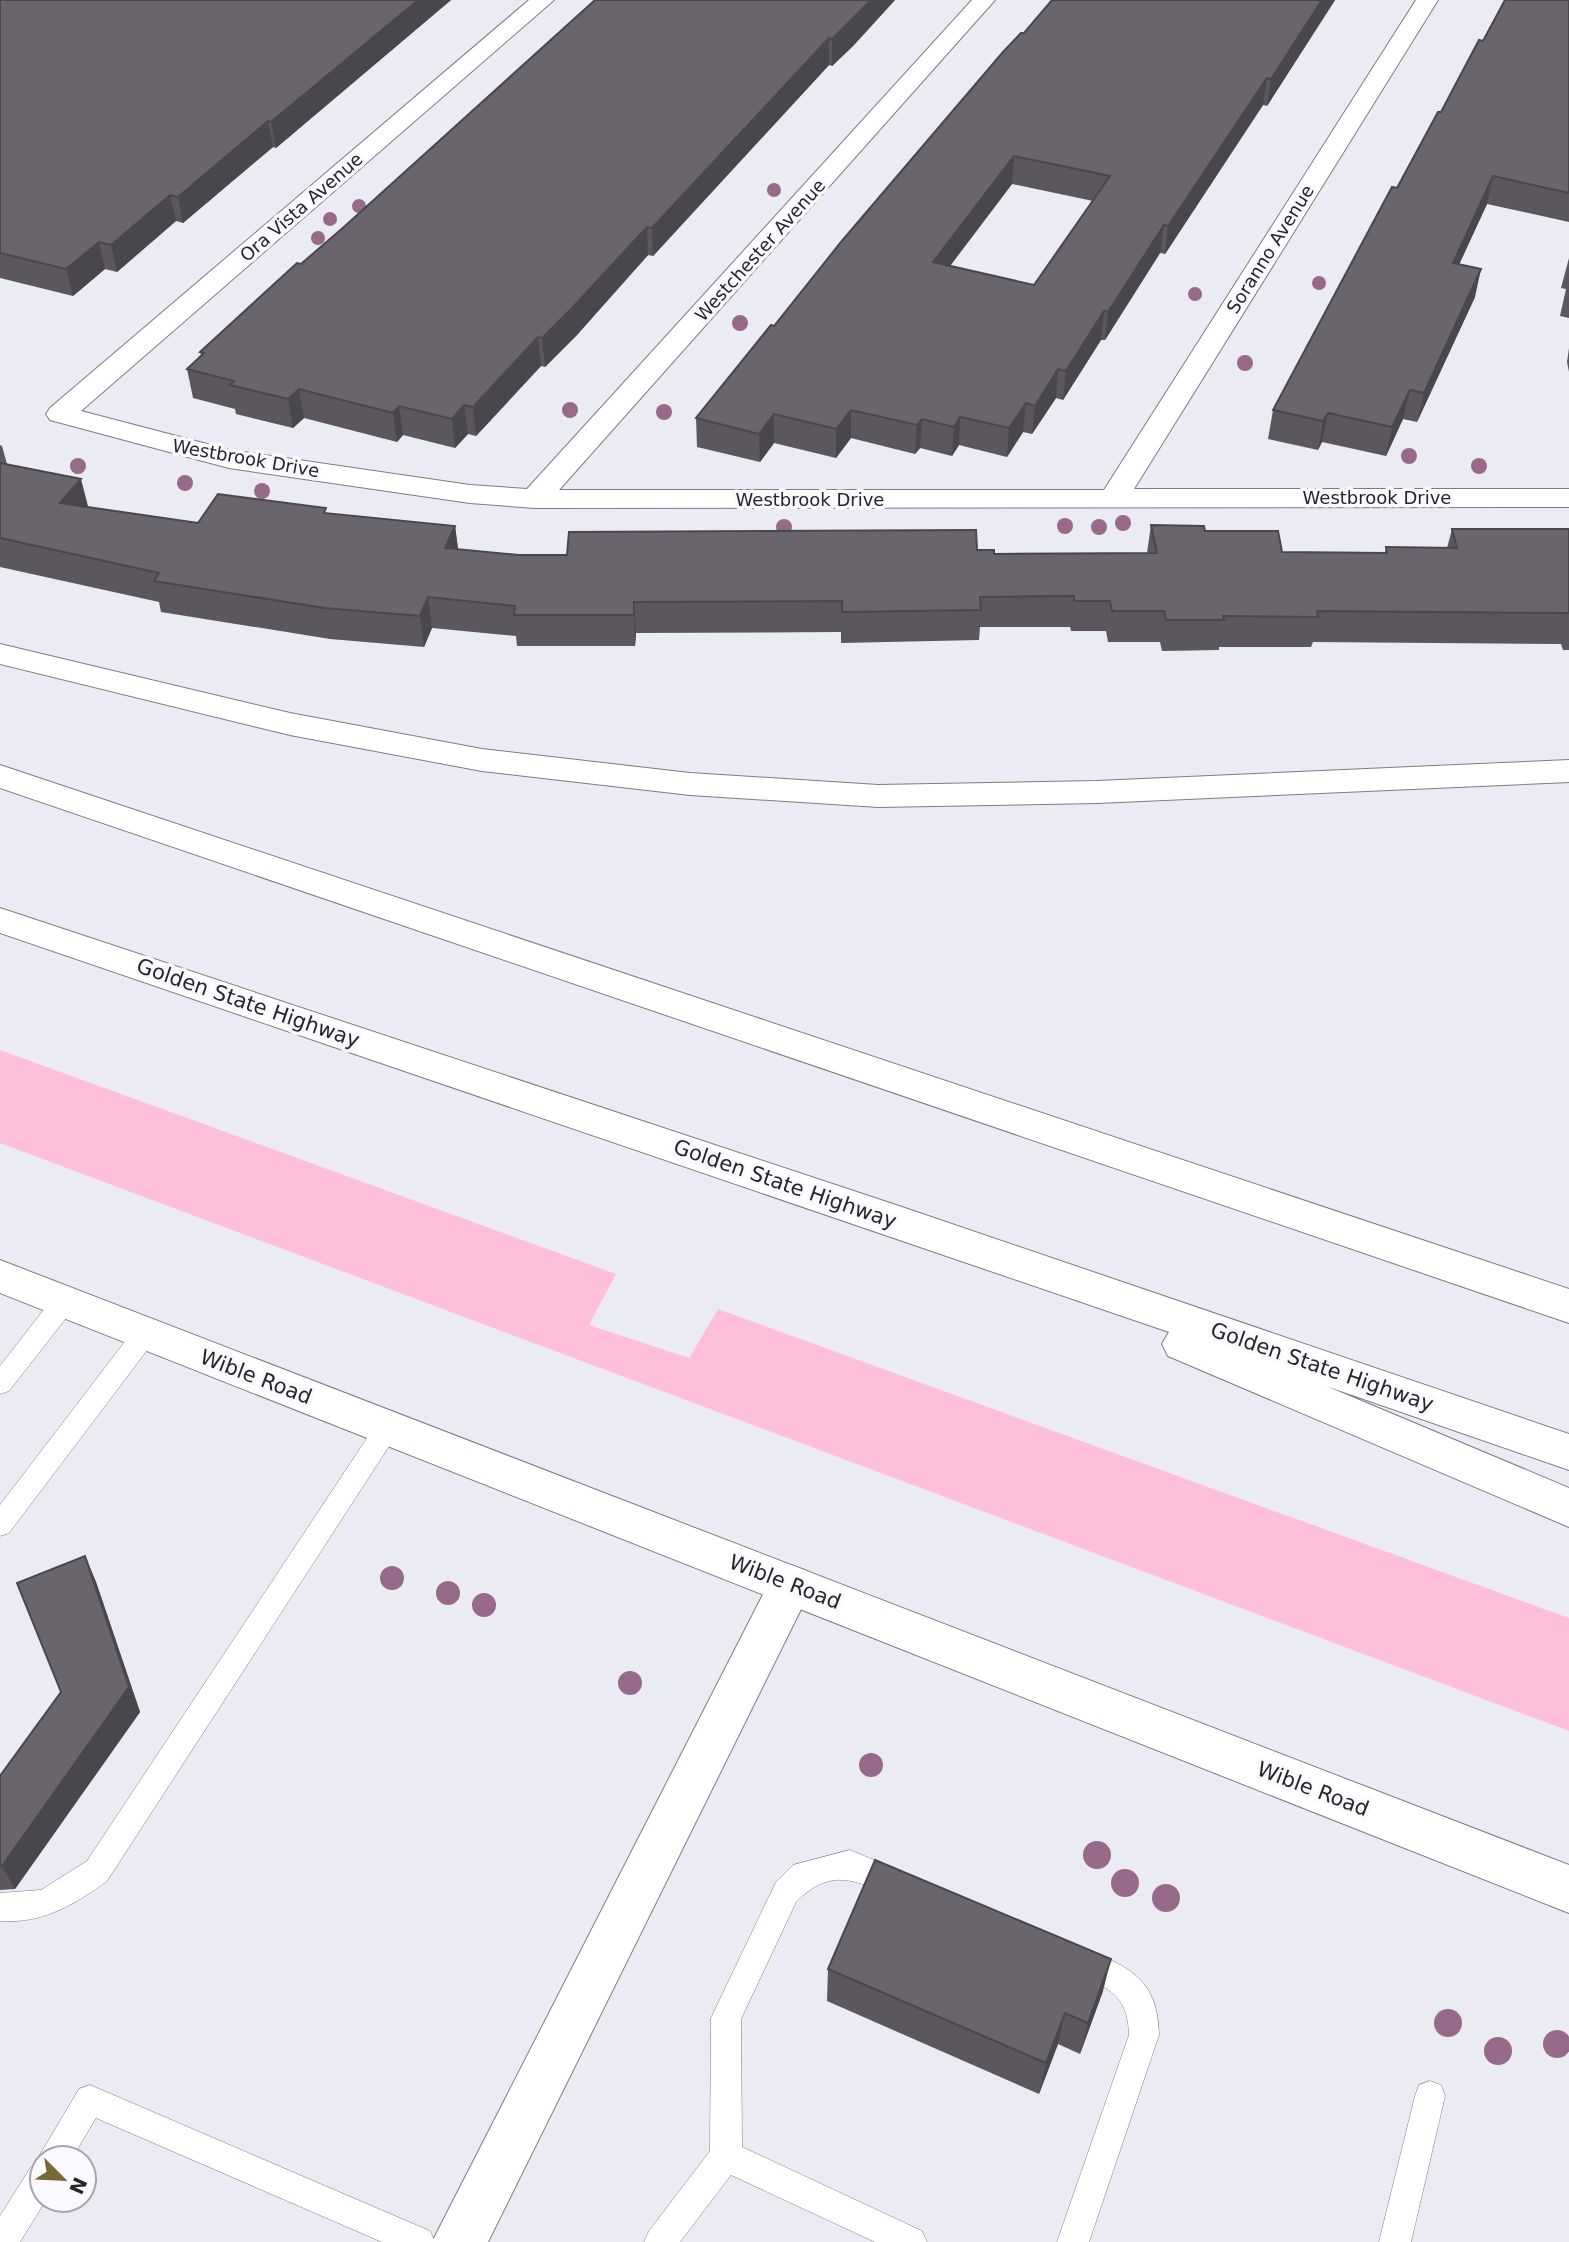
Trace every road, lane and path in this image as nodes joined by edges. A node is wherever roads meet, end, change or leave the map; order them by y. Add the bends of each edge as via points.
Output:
1 (543, 0) edge
2 (984, 0) edge
3 (1427, 0) edge
4 (60, 414) joint
5 (1569, 498) edge
6 (535, 499) junction
7 (1113, 499) junction
8 (0, 654) edge
9 (1569, 771) edge
10 (0, 776) edge
11 (0, 920) edge
12 (888, 1218) junction
13 (0, 1276) edge
14 (65, 1301) junction
15 (1569, 1306) edge
16 (145, 1334) junction
17 (0, 1384) edge
18 (388, 1427) junction
19 (1569, 1452) edge
20 (1569, 1508) edge
21 (0, 1525) edge
22 (791, 1585) junction
23 (1569, 1889) edge
24 (915, 1892) edge
25 (0, 1907) edge
26 (1056, 1951) edge
27 (1430, 2096) dead end
28 (63, 2144) edge
29 (726, 2156) junction
30 (28, 2200) edge
31 (2, 2242) edge
32 (419, 2242) edge
33 (459, 2242) edge
34 (660, 2242) edge
35 (911, 2242) edge
36 (1073, 2242) edge
37 (1395, 2242) edge

1 - 4 main road, Ora Vista Avenue
2 - 6 main road, Westchester Avenue
3 - 7 main road, Soranno Avenue
4 - 6 main road, Westbrook Drive via 229,459
5 - 7 main road, Westbrook Drive
6 - 7 main road, Westbrook Drive
8 - 9 main road via 317,729 482,760 690,783 878,796 1097,792
10 - 15 main road
11 - 12 main road, Golden State Highway
12 - 19 main road, Golden State Highway
12 - 20 main road
13 - 14 main road, Wible Road
14 - 16 main road, Wible Road
14 - 17 lane
16 - 18 main road, Wible Road
16 - 21 lane
18 - 22 main road, Wible Road
18 - 25 lane via 97,1871 59,1898 21,1909
22 - 23 main road, Wible Road
22 - 33 main road
24 - 29 lane via 850,1864 803,1875 786,1892 726,2018
26 - 36 lane via 1121,1979 1138,1997 1145,2017 1144,2035
27 - 37 lane
28 - 32 lane via 90,2100
29 - 34 lane
29 - 35 lane
30 - 31 lane

